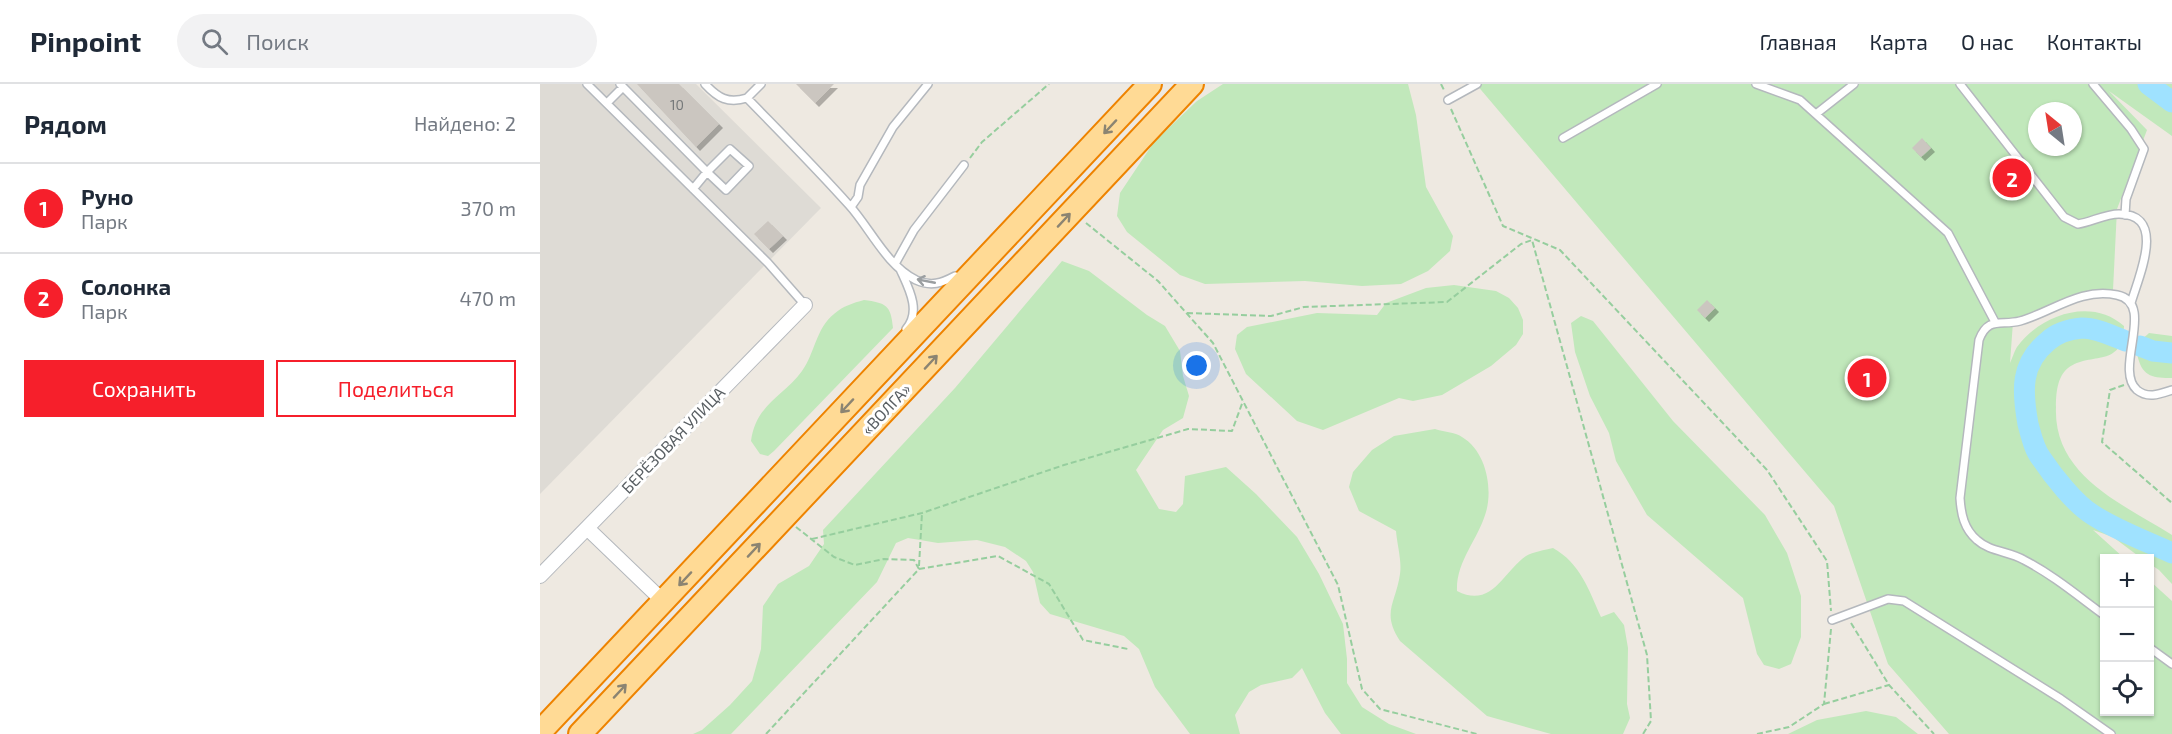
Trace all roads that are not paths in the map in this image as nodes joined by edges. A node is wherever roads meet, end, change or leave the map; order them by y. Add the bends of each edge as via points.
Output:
1 (587, 84) edge
2 (705, 84) edge
3 (761, 84) edge
4 (928, 84) edge
5 (1150, 84) edge
6 (1192, 84) edge
7 (1477, 84) edge
8 (1657, 84) edge
9 (1756, 84) edge
10 (1854, 84) edge
11 (1960, 84) edge
12 (2093, 84) edge
13 (622, 85) edge
14 (747, 98) junction
15 (1448, 100) road end
16 (607, 103) junction
17 (1816, 114) junction
18 (1563, 138) dead end
19 (964, 165) road end
20 (707, 172) junction
21 (693, 189) junction
22 (851, 207) junction
23 (2125, 214) junction
24 (1015, 229) junction
25 (983, 248) dead end
26 (897, 265) junction
27 (962, 269) dead end
28 (955, 276) junction
29 (940, 292) dead end
30 (2131, 303) junction
31 (805, 304) joint
32 (925, 308) dead end
33 (1995, 322) junction
34 (910, 324) junction
35 (902, 333) dead end
36 (2172, 390) edge
37 (587, 528) junction
38 (540, 576) edge
39 (664, 602) junction
40 (2100, 612) edge
41 (1832, 620) road end
42 (2154, 651) edge
43 (2172, 664) edge
44 (540, 732) edge
45 (580, 734) edge
46 (2111, 734) edge

1 - 16 lane
2 - 14 lane via 721,99 735,102
3 - 14 lane
4 - 22 lane via 893,127
5 -> 24 highway, «ВОЛГА»
45 -> 6 highway, «ВОЛГА»
7 - 15 lane
8 - 18 lane
9 - 17 lane via 1800,100
10 - 17 lane
11 - 23 lane via 2064,217 2078,224
12 - 23 lane via 2144,149
13 - 16 lane
13 - 20 lane
14 - 22 lane
16 - 21 lane
17 - 33 lane via 1948,233
19 - 26 lane via 914,230
20 - 20 lane via 726,190 749,166 730,148
20 - 21 lane
21 - 31 lane
22 - 26 lane
23 - 30 lane via 2136,217 2148,235
24 - 25 lane
24 -> 39 highway, «ВОЛГА» via 874,371
28 -> 26 lane via 929,284
26 - 34 lane via 913,298
27 - 28 lane
28 - 29 lane
30 - 33 lane via 2119,295 2086,296 2060,303 2025,320
30 - 36 lane via 2135,324 2131,382 2148,395
31 - 37 street, БЕРЁЗОВАЯ УЛИЦА
32 - 34 lane
33 - 40 lane via 1985,328 1979,340 1960,498 1963,521 1989,549 2022,558
34 - 35 lane
37 - 38 street, БЕРЁЗОВАЯ УЛИЦА
37 - 39 street
39 - 44 highway, «ВОЛГА»
41 - 46 lane via 1888,599 1904,602
42 - 43 lane

